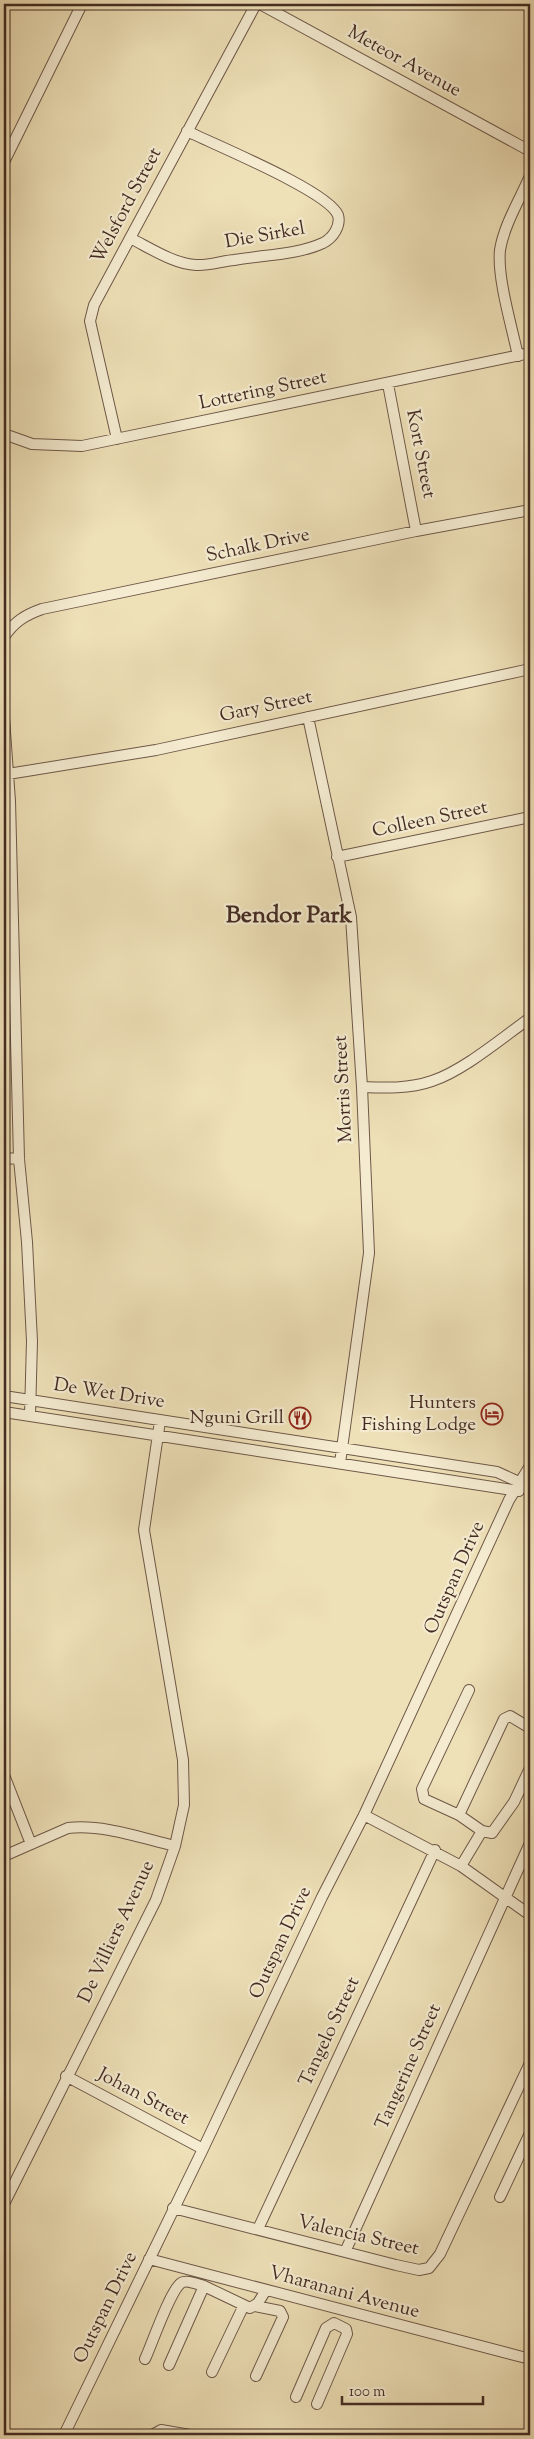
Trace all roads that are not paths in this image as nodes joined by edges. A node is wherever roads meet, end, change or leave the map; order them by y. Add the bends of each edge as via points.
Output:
1 (82, 4) edge
2 (256, 4) edge
3 (260, 4) edge
4 (187, 131) junction
5 (530, 151) edge
6 (4, 162) edge
7 (530, 176) edge
8 (130, 238) junction
9 (530, 353) edge
10 (518, 356) junction
11 (388, 384) junction
12 (4, 434) edge
13 (117, 439) junction
14 (530, 510) edge
15 (416, 531) junction
16 (4, 637) edge
17 (530, 669) edge
18 (308, 717) junction
19 (4, 718) edge
20 (8, 774) junction
21 (530, 817) edge
22 (337, 857) junction
23 (530, 1018) edge
24 (362, 1087) junction
25 (4, 1158) edge
26 (19, 1159) junction
27 (4, 1396) edge
28 (31, 1399) junction
29 (4, 1412) edge
30 (30, 1415) junction
31 (160, 1420) junction
32 (158, 1436) junction
33 (342, 1448) junction
34 (340, 1463) junction
35 (530, 1466) edge
36 (517, 1486) junction
37 (530, 1492) edge
38 (469, 1690) dead end
39 (530, 1728) edge
40 (530, 1768) edge
41 (4, 1775) edge
42 (364, 1815) junction
43 (459, 1815) junction
44 (482, 1831) junction
45 (530, 1843) edge
46 (31, 1844) junction
47 (174, 1846) junction
48 (435, 1850) junction
49 (4, 1856) edge
50 (461, 1866) junction
51 (530, 1888) edge
52 (530, 1896) edge
53 (505, 1897) junction
54 (530, 1915) edge
55 (530, 2063) edge
56 (66, 2076) junction
57 (530, 2133) edge
58 (203, 2149) junction
59 (500, 2197) dead end
60 (4, 2204) edge
61 (173, 2208) junction
62 (258, 2229) junction
63 (344, 2252) junction
64 (149, 2260) junction
65 (204, 2286) junction
66 (266, 2290) junction
67 (244, 2305) junction
68 (255, 2306) junction
69 (347, 2312) junction
70 (343, 2326) junction
71 (145, 2359) dead end
72 (530, 2359) edge
73 (169, 2365) dead end
74 (212, 2372) dead end
75 (256, 2376) dead end
76 (296, 2397) dead end
77 (317, 2404) dead end
78 (157, 2432) edge
79 (64, 2435) edge
80 (190, 2435) edge

1 - 6 street
2 - 4 street, Welsford Street
3 - 5 street, Meteor Avenue
4 - 8 street, Welsford Street
4 - 8 street, Die Sirkel via 327,201 338,216 336,231 324,242 298,250 198,265 161,254
7 - 10 street via 500,250
8 - 13 street, Welsford Street via 101,290 90,321
9 - 10 street, Lottering Street
10 - 11 street, Lottering Street
11 - 13 street, Lottering Street
11 - 15 street, Kort Street
12 - 13 street, Lottering Street via 46,446 82,446
14 - 15 street, Schalk Drive
15 - 16 street, Schalk Drive via 42,609 23,616
17 - 18 street, Gary Street
18 - 20 street, Gary Street via 156,750
18 - 22 street, Morris Street
19 - 20 street
20 - 26 street
21 - 22 street, Colleen Street
22 - 24 street, Morris Street via 351,917
23 - 24 street via 451,1073 432,1081 414,1086
24 - 33 street, Morris Street via 369,1254
25 - 26 street
26 - 28 street via 28,1254
27 - 28 street, De Wet Drive
28 - 30 street
28 - 31 street, De Wet Drive
29 - 30 street, De Wet Drive
30 - 32 street, De Wet Drive
31 - 32 street, De Villiers Avenue
31 - 33 street, De Wet Drive
32 - 34 street, De Wet Drive
32 - 47 street, De Villiers Avenue via 144,1530 184,1772 184,1805
33 - 34 street, Morris Street
33 - 36 street, De Wet Drive via 497,1472
34 - 36 street, De Wet Drive
35 - 36 street, Outspan Drive
36 - 37 street, De Wet Drive
36 - 42 street, Outspan Drive
38 - 43 street via 422,1789 425,1801
39 - 43 street via 510,1716 504,1719
40 - 44 street via 514,1802 495,1830 489,1834
41 - 46 street
42 - 48 street
42 - 58 street, Outspan Drive
43 - 44 street
44 - 50 street
45 - 53 street, Tangerine Street
46 - 47 street via 68,1828 82,1827
46 - 49 street
47 - 56 street, De Villiers Avenue via 152,1907
48 - 50 street
48 - 62 street, Tangelo Street
50 - 53 street
51 - 52 street
53 - 54 street
53 - 63 street, Tangerine Street
55 - 63 street, Valencia Street via 436,2262 429,2268 418,2270
56 - 58 street, Johan Street
56 - 60 street, De Villiers Avenue
57 - 59 street
58 - 61 street, Outspan Drive
61 - 62 street, Valencia Street
61 - 64 street, Outspan Drive
62 - 63 street, Valencia Street
64 - 66 street, Vharanani Avenue
64 - 79 street, Outspan Drive
65 - 67 street
65 - 71 street via 181,2283 171,2298
65 - 73 street
66 - 68 street
66 - 69 street, Vharanani Avenue
67 - 68 street
67 - 74 street
68 - 75 street via 280,2311 283,2317
69 - 70 street
69 - 72 street, Vharanani Avenue
70 - 76 street via 332,2323 326,2328
70 - 77 street via 347,2334
78 - 80 street

